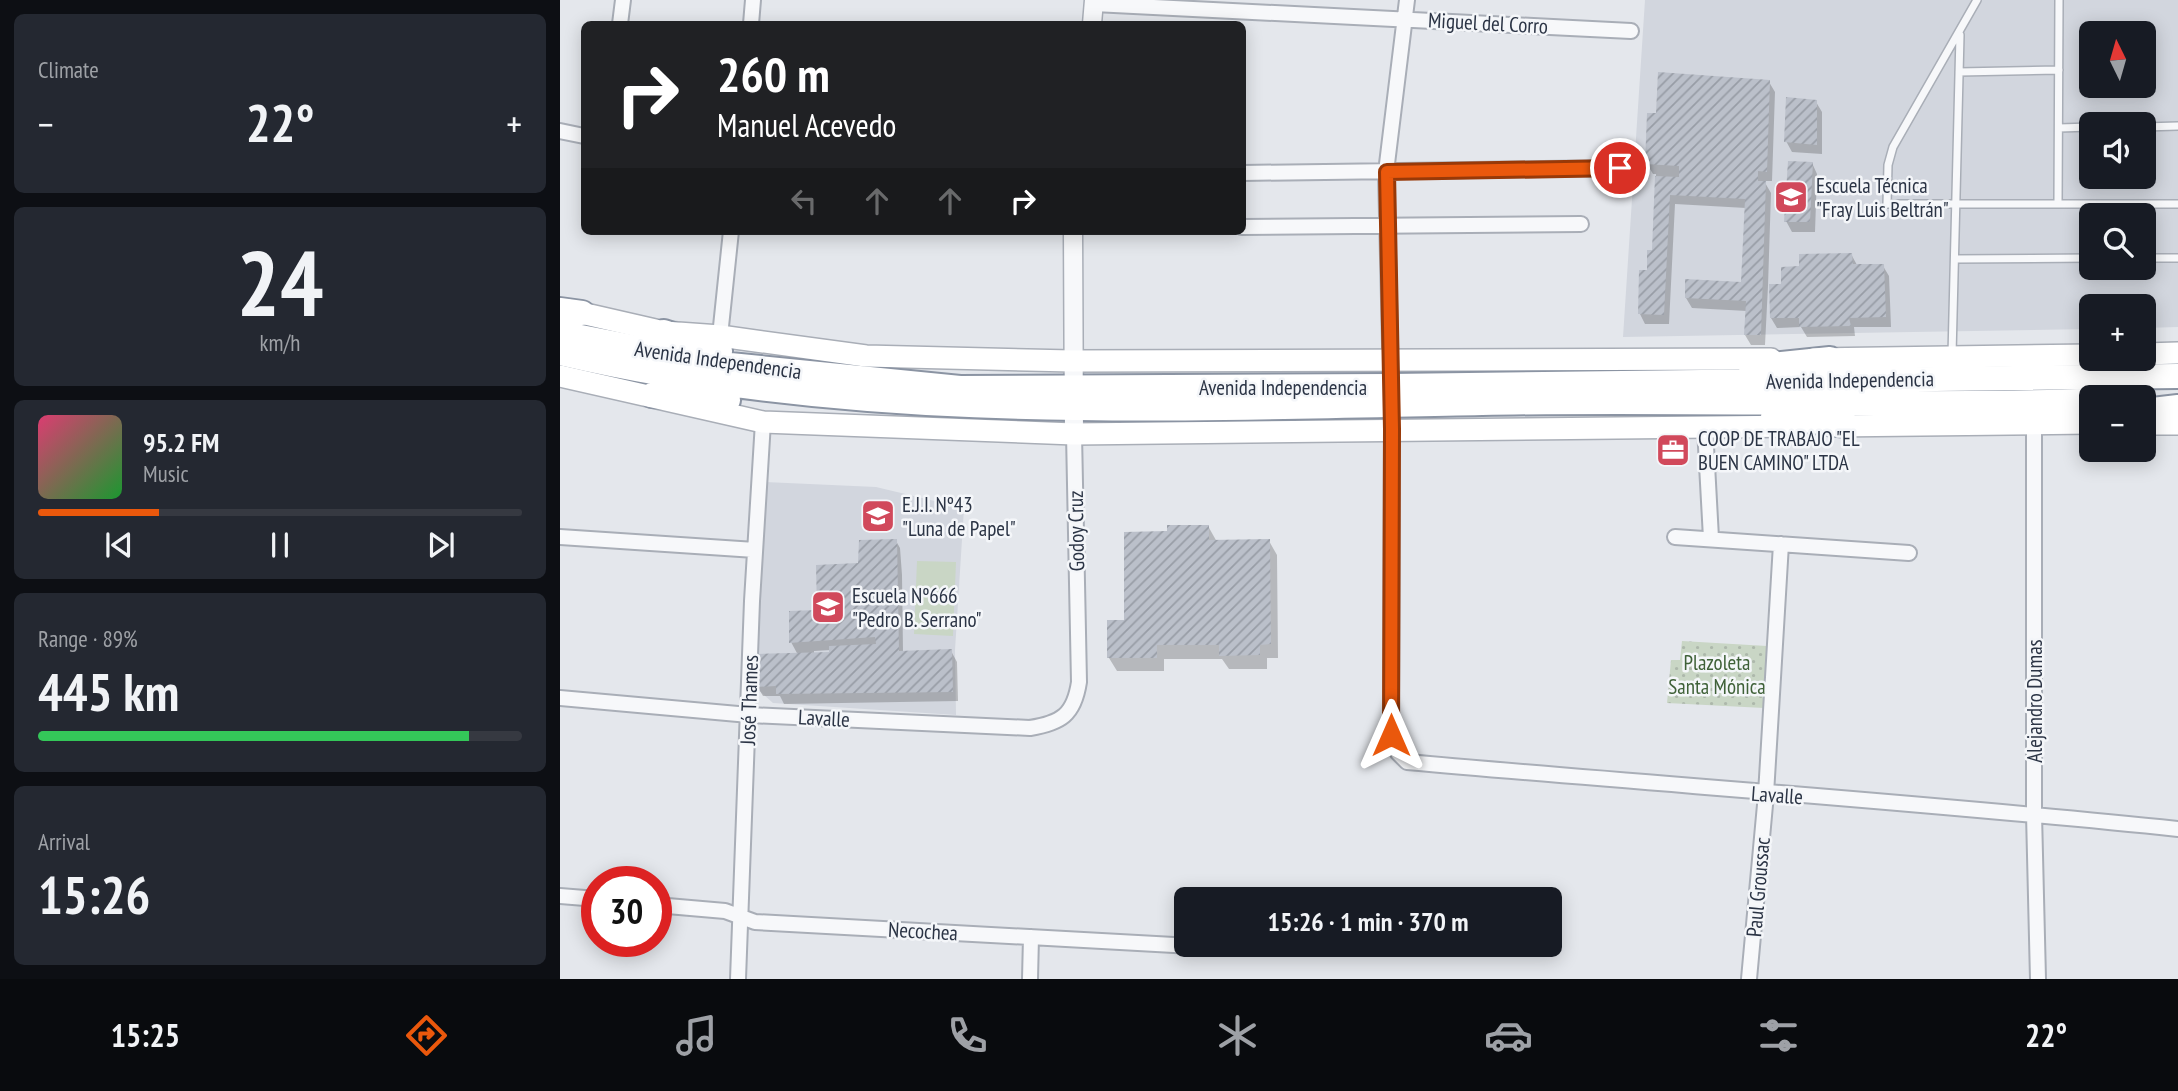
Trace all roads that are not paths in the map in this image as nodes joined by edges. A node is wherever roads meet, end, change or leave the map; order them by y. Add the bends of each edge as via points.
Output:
1 (623, 0) edge
2 (753, 0) edge
3 (1407, 0) edge
4 (1977, 0) edge
5 (2059, 0) edge
6 (1094, 2) edge
7 (1404, 18) junction
8 (620, 21) edge
9 (751, 21) edge
10 (1092, 21) edge
11 (1630, 31) dead end
12 (1960, 31) junction
13 (2059, 70) junction
14 (1959, 72) junction
15 (2178, 126) edge
16 (2079, 127) edge
17 (2156, 127) edge
18 (2059, 128) junction
19 (560, 131) edge
20 (581, 135) edge
21 (1620, 168) dead end
22 (1387, 172) junction
23 (1246, 173) edge
24 (1957, 203) junction
25 (2059, 204) junction
26 (2178, 204) edge
27 (1581, 224) dead end
28 (1386, 225) junction
29 (1246, 227) edge
30 (731, 235) edge
31 (1073, 235) edge
32 (2079, 258) edge
33 (2156, 258) edge
34 (2178, 258) edge
35 (1955, 259) junction
36 (567, 311) edge
37 (664, 332) junction
38 (560, 333) edge
39 (720, 336) junction
40 (560, 353) edge
41 (2178, 353) edge
42 (2156, 354) edge
43 (2079, 355) edge
44 (1952, 356) junction
45 (1390, 359) junction
46 (1830, 359) junction
47 (1072, 361) junction
48 (2156, 362) edge
49 (2178, 365) edge
50 (560, 376) edge
51 (841, 376) junction
52 (2178, 376) edge
53 (1586, 394) junction
54 (652, 395) junction
55 (1073, 397) junction
56 (2178, 398) edge
57 (2156, 399) edge
58 (2079, 401) edge
59 (908, 404) junction
60 (1391, 407) junction
61 (2178, 407) edge
62 (2156, 410) edge
63 (763, 422) junction
64 (2034, 424) junction
65 (2079, 424) edge
66 (2156, 424) edge
67 (2178, 424) edge
68 (1847, 425) junction
69 (1705, 428) junction
70 (1074, 433) junction
71 (560, 537) edge
72 (1675, 537) dead end
73 (1711, 538) junction
74 (1781, 544) junction
75 (755, 550) junction
76 (1909, 554) dead end
77 (560, 698) edge
78 (1076, 700) joint
79 (749, 715) junction
80 (1766, 794) junction
81 (2034, 814) junction
82 (2178, 829) edge
83 (560, 896) edge
84 (581, 898) edge
85 (672, 906) edge
86 (741, 917) junction
87 (1031, 937) junction
88 (1174, 945) edge
89 (738, 979) edge
90 (1030, 979) edge
91 (1749, 979) edge
92 (2038, 979) edge

1 - 8 street
2 - 9 street
3 - 7 street
4 - 12 lane
5 - 13 lane
6 - 7 street, Miguel del Corro
6 - 10 street
7 - 11 street, Miguel del Corro
7 - 22 street
12 - 14 lane
12 - 24 lane via 1893,147 1887,204
13 - 14 lane
13 - 18 lane
14 - 24 lane
15 - 17 lane
16 - 18 lane
18 - 25 lane
19 - 20 street
21 - 22 street
22 - 23 street
22 - 28 street
24 - 25 lane
24 - 35 lane
25 - 26 lane
27 - 28 street
28 - 29 street
28 - 45 street
30 - 39 street
31 - 47 street, Godoy Cruz
32 - 35 lane
33 - 34 lane
35 - 44 lane
36 - 37 main road, Avenida Independencia
37 - 39 main road, Avenida Independencia
37 - 51 highway via 721,352
38 - 51 highway, Avenida Independencia via 720,364
39 - 47 main road, Avenida Independencia via 866,356
40 - 59 highway, Avenida Independencia via 718,384
41 - 42 main road
43 - 44 main road, Avenida Independencia
44 - 46 main road, Avenida Independencia
45 - 46 main road, Avenida Independencia
45 - 47 main road, Avenida Independencia
45 - 60 street
46 - 53 highway
47 - 55 street, Godoy Cruz
48 - 49 highway
50 - 54 main road, Avenida Independencia
51 - 55 highway, Avenida Independencia
52 - 53 highway, Avenida Independencia
53 - 58 highway, Avenida Independencia
53 - 60 highway, Avenida Independencia
53 - 68 highway via 1659,413
54 - 59 highway via 788,404
54 - 63 main road, Avenida Independencia
55 - 59 highway, Avenida Independencia
55 - 60 highway, Avenida Independencia
55 - 70 street, Godoy Cruz
56 - 57 highway
60 - 69 main road, Avenida Independencia
60 - 70 main road, Avenida Independencia
60 - 80 street, Lavalle via 1391,735 1406,762
61 - 62 highway
63 - 70 main road, Avenida Independencia
63 - 75 street, José Thames
64 - 65 main road, Avenida Independencia
64 - 68 main road, Avenida Independencia
64 - 81 street, Alejandro Dumas
66 - 67 main road
68 - 69 main road, Avenida Independencia
69 - 73 street
70 - 78 street, Godoy Cruz
71 - 75 street
72 - 73 street
73 - 74 street
74 - 76 street
74 - 80 street, Paul Groussac
75 - 79 street, José Thames
77 - 79 street, Lavalle
78 - 79 street, Lavalle via 1052,725 1030,728
79 - 86 street, José Thames
80 - 81 street, Lavalle
80 - 91 street, Paul Groussac
81 - 82 street, Lavalle
81 - 92 street, Alejandro Dumas
83 - 84 street
85 - 86 street, Necochea
86 - 87 street, Necochea via 755,922
86 - 89 street, José Thames
87 - 88 street, Necochea
87 - 90 street

